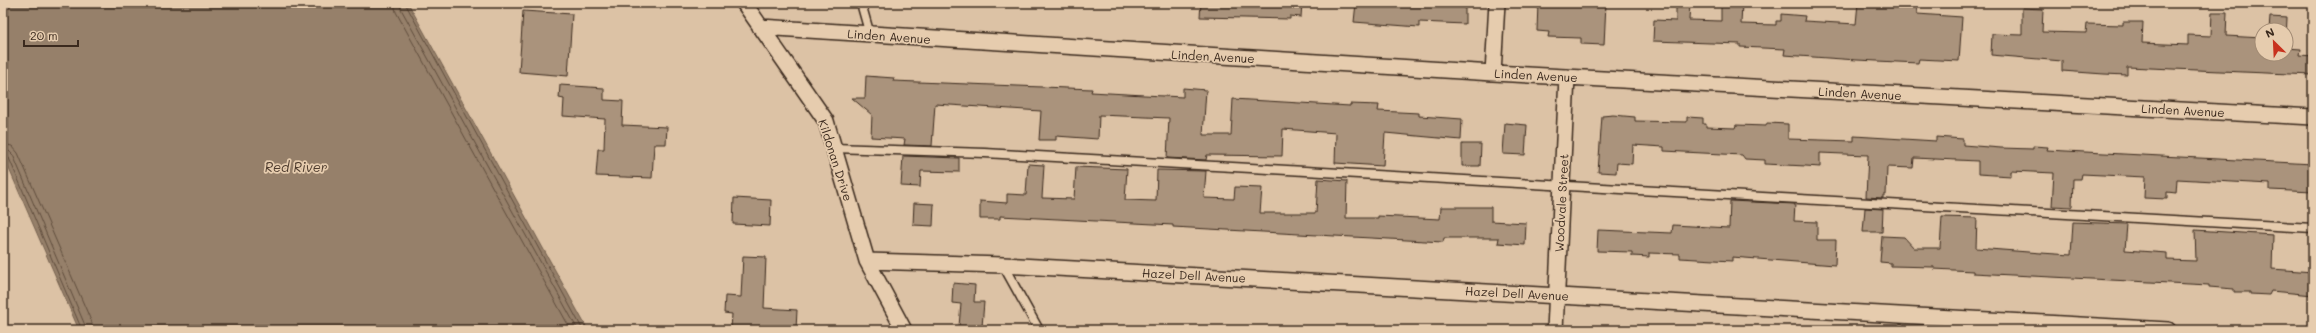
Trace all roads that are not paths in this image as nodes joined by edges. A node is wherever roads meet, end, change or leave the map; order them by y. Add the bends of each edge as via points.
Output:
1 (744, 3) edge
2 (861, 3) edge
3 (1497, 3) edge
4 (760, 27) junction
5 (870, 35) junction
6 (1492, 73) junction
7 (1567, 77) junction
8 (2313, 117) edge
9 (834, 148) junction
10 (1561, 184) junction
11 (2313, 228) edge
12 (867, 261) junction
13 (1003, 265) junction
14 (1557, 296) junction
15 (904, 330) edge
16 (1039, 330) edge
17 (1555, 330) edge
18 (2168, 330) edge

1 - 4 street, Kildonan Drive
2 - 5 lane
3 - 6 street
4 - 5 street, Linden Avenue
4 - 9 street, Kildonan Drive via 826,122
5 - 6 street, Linden Avenue
6 - 7 street, Linden Avenue
7 - 8 street, Linden Avenue
7 - 10 street, Woodvale Street
9 - 10 lane via 985,153
9 - 12 street, Kildonan Drive
10 - 11 lane
10 - 14 street, Woodvale Street
12 - 13 street, Hazel Dell Avenue
12 - 15 street, Kildonan Drive
13 - 14 street, Hazel Dell Avenue
13 - 16 lane
14 - 17 street, Woodvale Street
14 - 18 street, Hazel Dell Avenue

